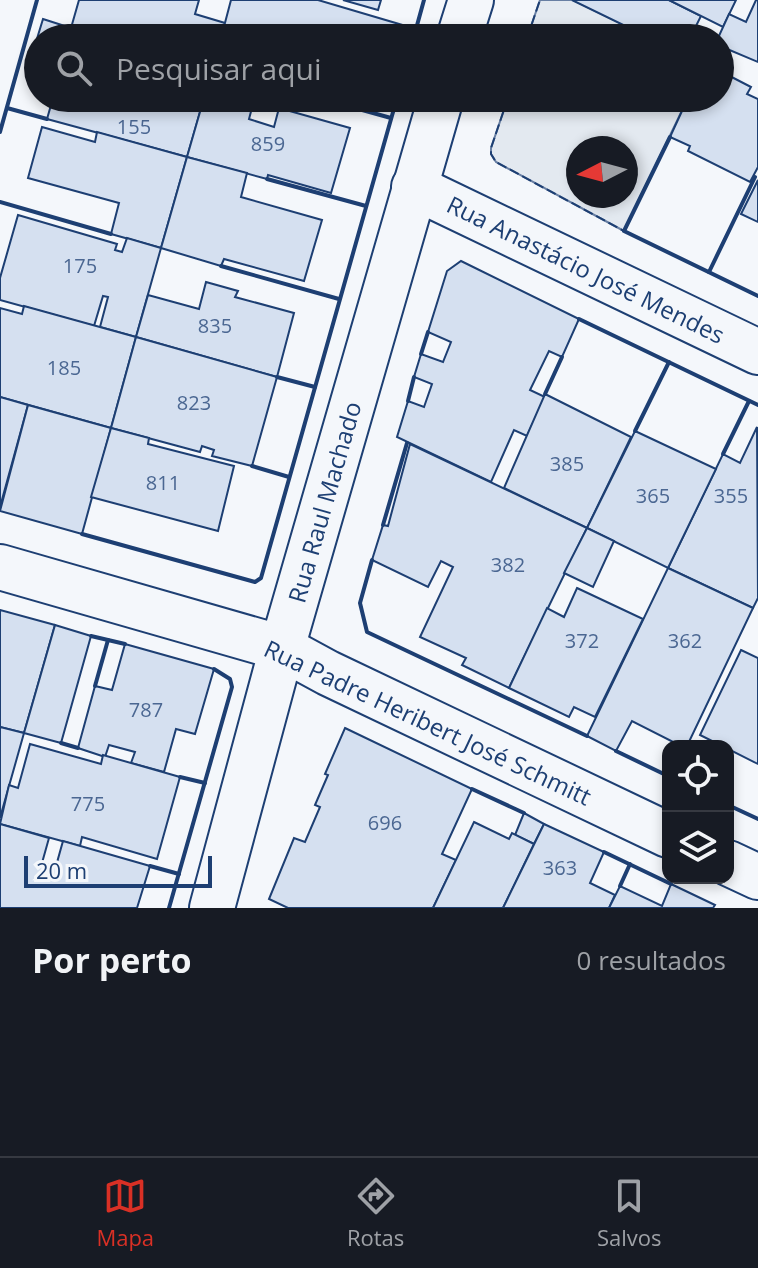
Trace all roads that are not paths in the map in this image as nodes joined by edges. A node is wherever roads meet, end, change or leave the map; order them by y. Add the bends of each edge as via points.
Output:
1 (471, 0) edge
2 (463, 24) edge
3 (437, 112) edge
4 (414, 187) junction
5 (758, 352) edge
6 (0, 567) edge
7 (282, 648) junction
8 (662, 832) edge
9 (734, 866) edge
10 (758, 877) edge
11 (212, 908) edge

1 - 2 street
3 - 4 street, Rua Raul Machado
4 - 5 street, Rua Anastácio José Mendes
4 - 7 street, Rua Raul Machado
6 - 7 street, Rua Padre Heribert José Schmitt
7 - 8 street, Rua Padre Heribert José Schmitt
7 - 11 street, Rua Raul Machado
9 - 10 street

